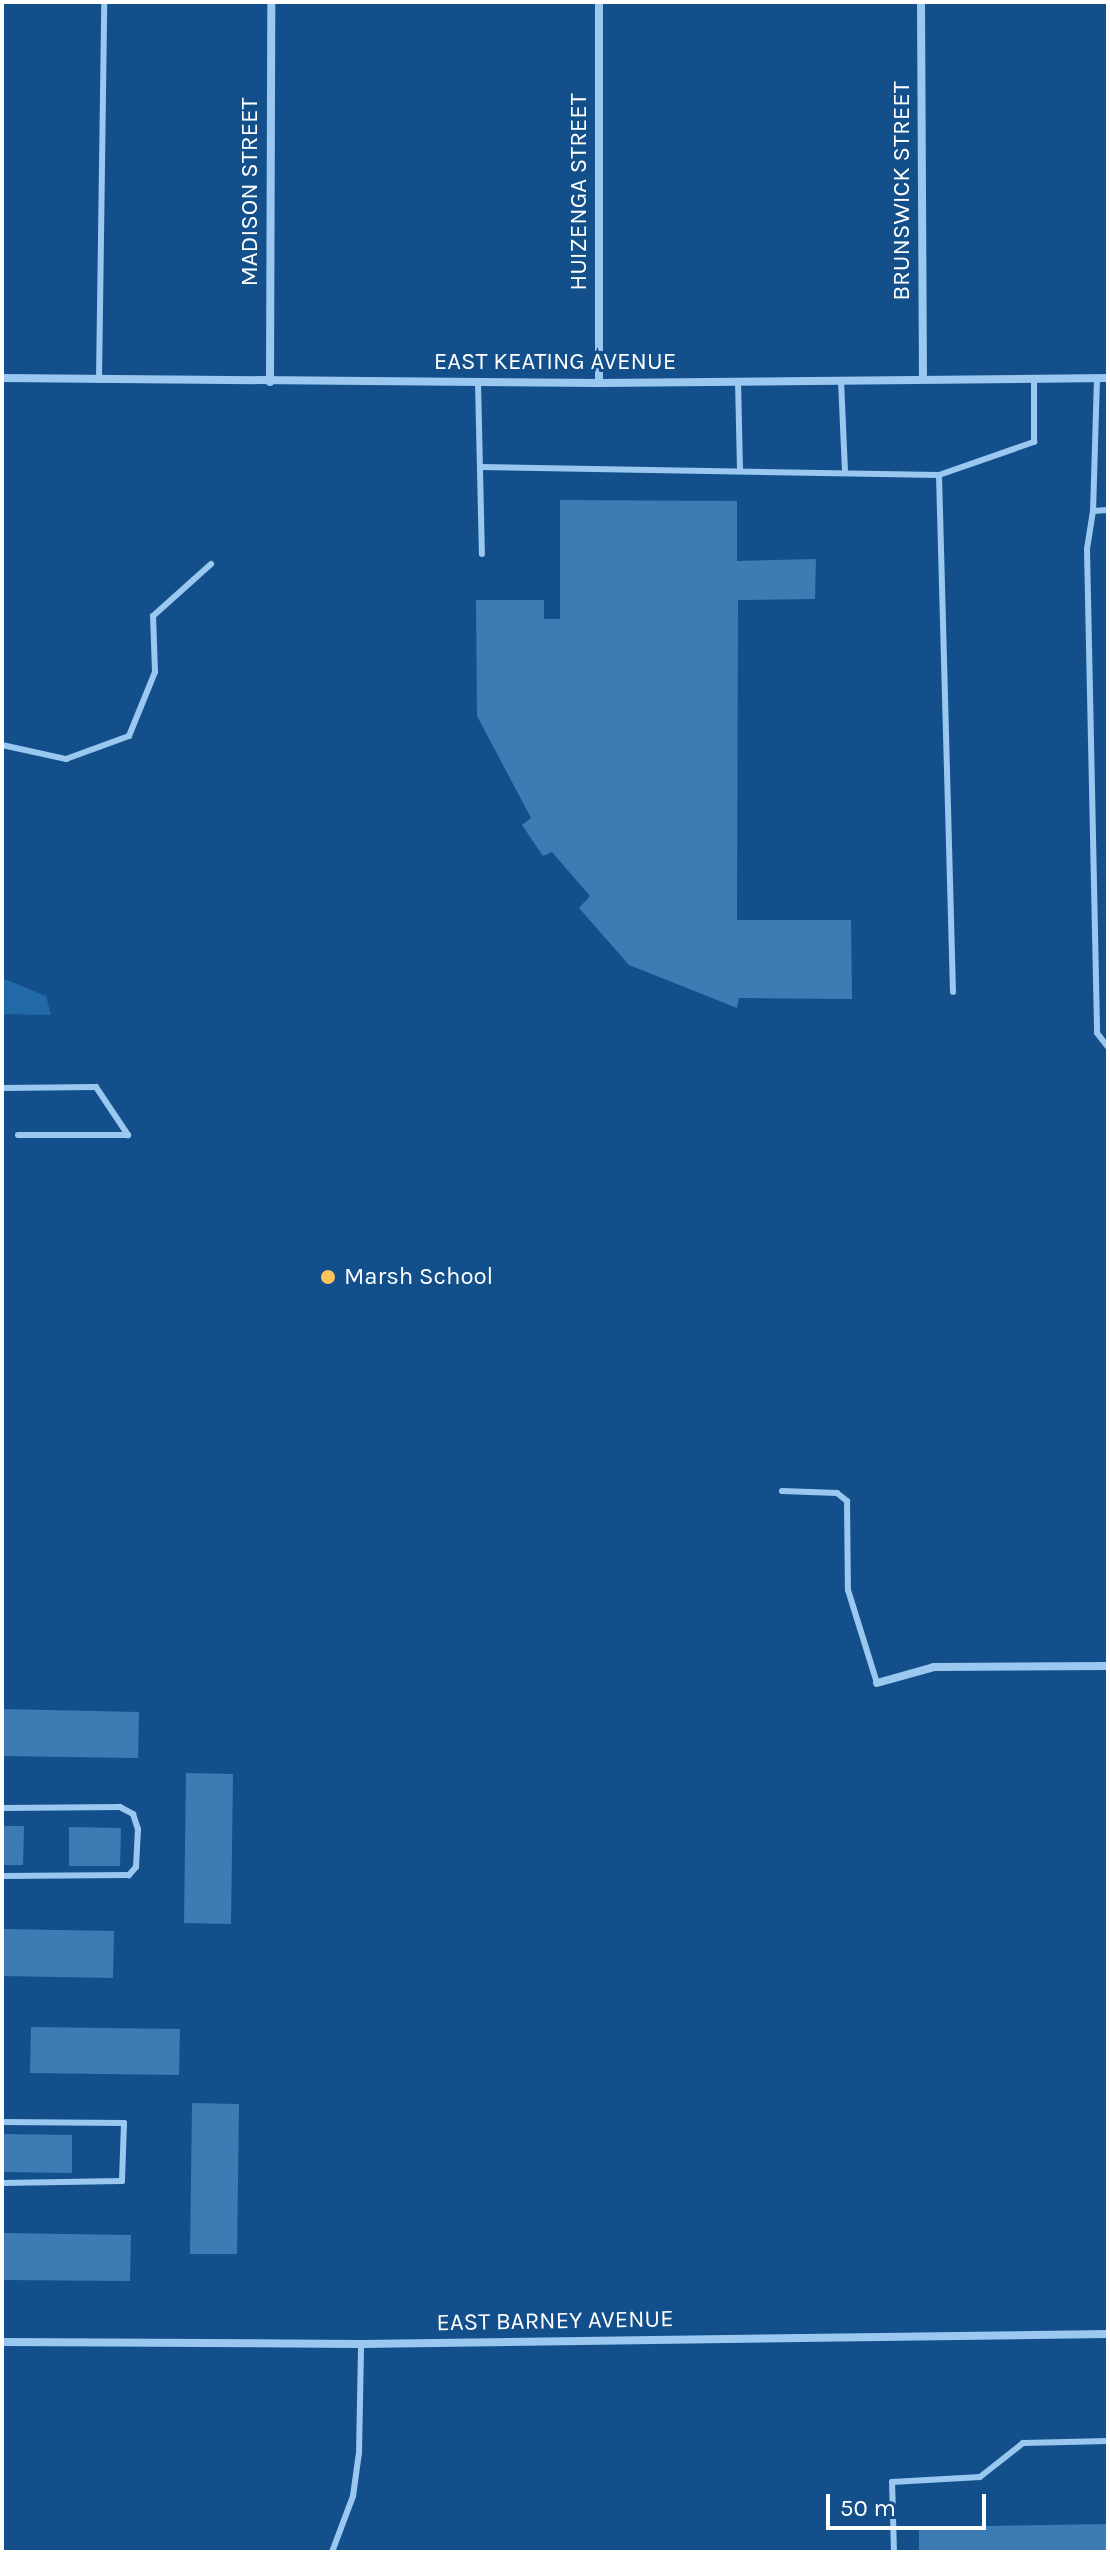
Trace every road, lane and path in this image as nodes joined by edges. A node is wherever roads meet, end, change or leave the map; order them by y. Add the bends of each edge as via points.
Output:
1 (104, 2) edge
2 (271, 2) edge
3 (599, 2) edge
4 (921, 2) edge
5 (2, 378) edge
6 (1097, 378) junction
7 (1108, 378) edge
8 (923, 379) junction
9 (1034, 379) junction
10 (99, 380) junction
11 (841, 380) junction
12 (738, 381) junction
13 (270, 382) junction
14 (478, 382) junction
15 (599, 383) junction
16 (480, 467) junction
17 (740, 471) junction
18 (845, 473) junction
19 (939, 475) junction
20 (1108, 510) edge
21 (1093, 511) junction
22 (482, 554) dead end
23 (211, 564) dead end
24 (2, 745) edge
25 (953, 992) dead end
26 (1108, 1047) edge
27 (2, 1088) edge
28 (18, 1135) dead end
29 (782, 1491) dead end
30 (1108, 1666) edge
31 (877, 1683) joint
32 (2, 1808) edge
33 (2, 1876) edge
34 (2, 2122) edge
35 (2, 2183) edge
36 (1108, 2334) edge
37 (2, 2342) edge
38 (361, 2344) junction
39 (1108, 2441) edge
40 (332, 2552) edge
41 (894, 2552) edge

1 - 10 lane
2 - 13 street, MADISON STREET
3 - 15 street, HUIZENGA STREET
4 - 8 street, BRUNSWICK STREET
5 - 10 street, EAST KEATING AVENUE
6 - 7 street, EAST KEATING AVENUE
6 - 9 street, EAST KEATING AVENUE
6 - 21 lane
8 - 9 street, EAST KEATING AVENUE
8 - 11 street, EAST KEATING AVENUE
9 - 19 lane via 1034,442
10 - 13 street, EAST KEATING AVENUE
11 - 12 street, EAST KEATING AVENUE
11 - 18 lane
12 - 15 street, EAST KEATING AVENUE
12 - 17 lane
13 - 14 street, EAST KEATING AVENUE
14 - 15 street, EAST KEATING AVENUE
14 - 16 lane
16 - 17 lane
16 - 22 lane
17 - 18 lane
18 - 19 lane
19 - 25 lane
20 - 21 lane
21 - 26 lane via 1087,550 1097,1033
23 - 24 lane via 153,616 155,672 129,736 66,759
27 - 28 lane via 96,1087 128,1135
29 - 31 lane via 837,1493 847,1501 848,1590
30 - 31 street via 934,1667
32 - 33 lane via 120,1807 133,1814 138,1829 136,1867 129,1875
34 - 35 lane via 124,2123 122,2181
36 - 38 street, EAST BARNEY AVENUE
37 - 38 street, EAST BARNEY AVENUE
38 - 40 lane via 359,2453 353,2496
39 - 41 lane via 1023,2443 980,2477 892,2482

